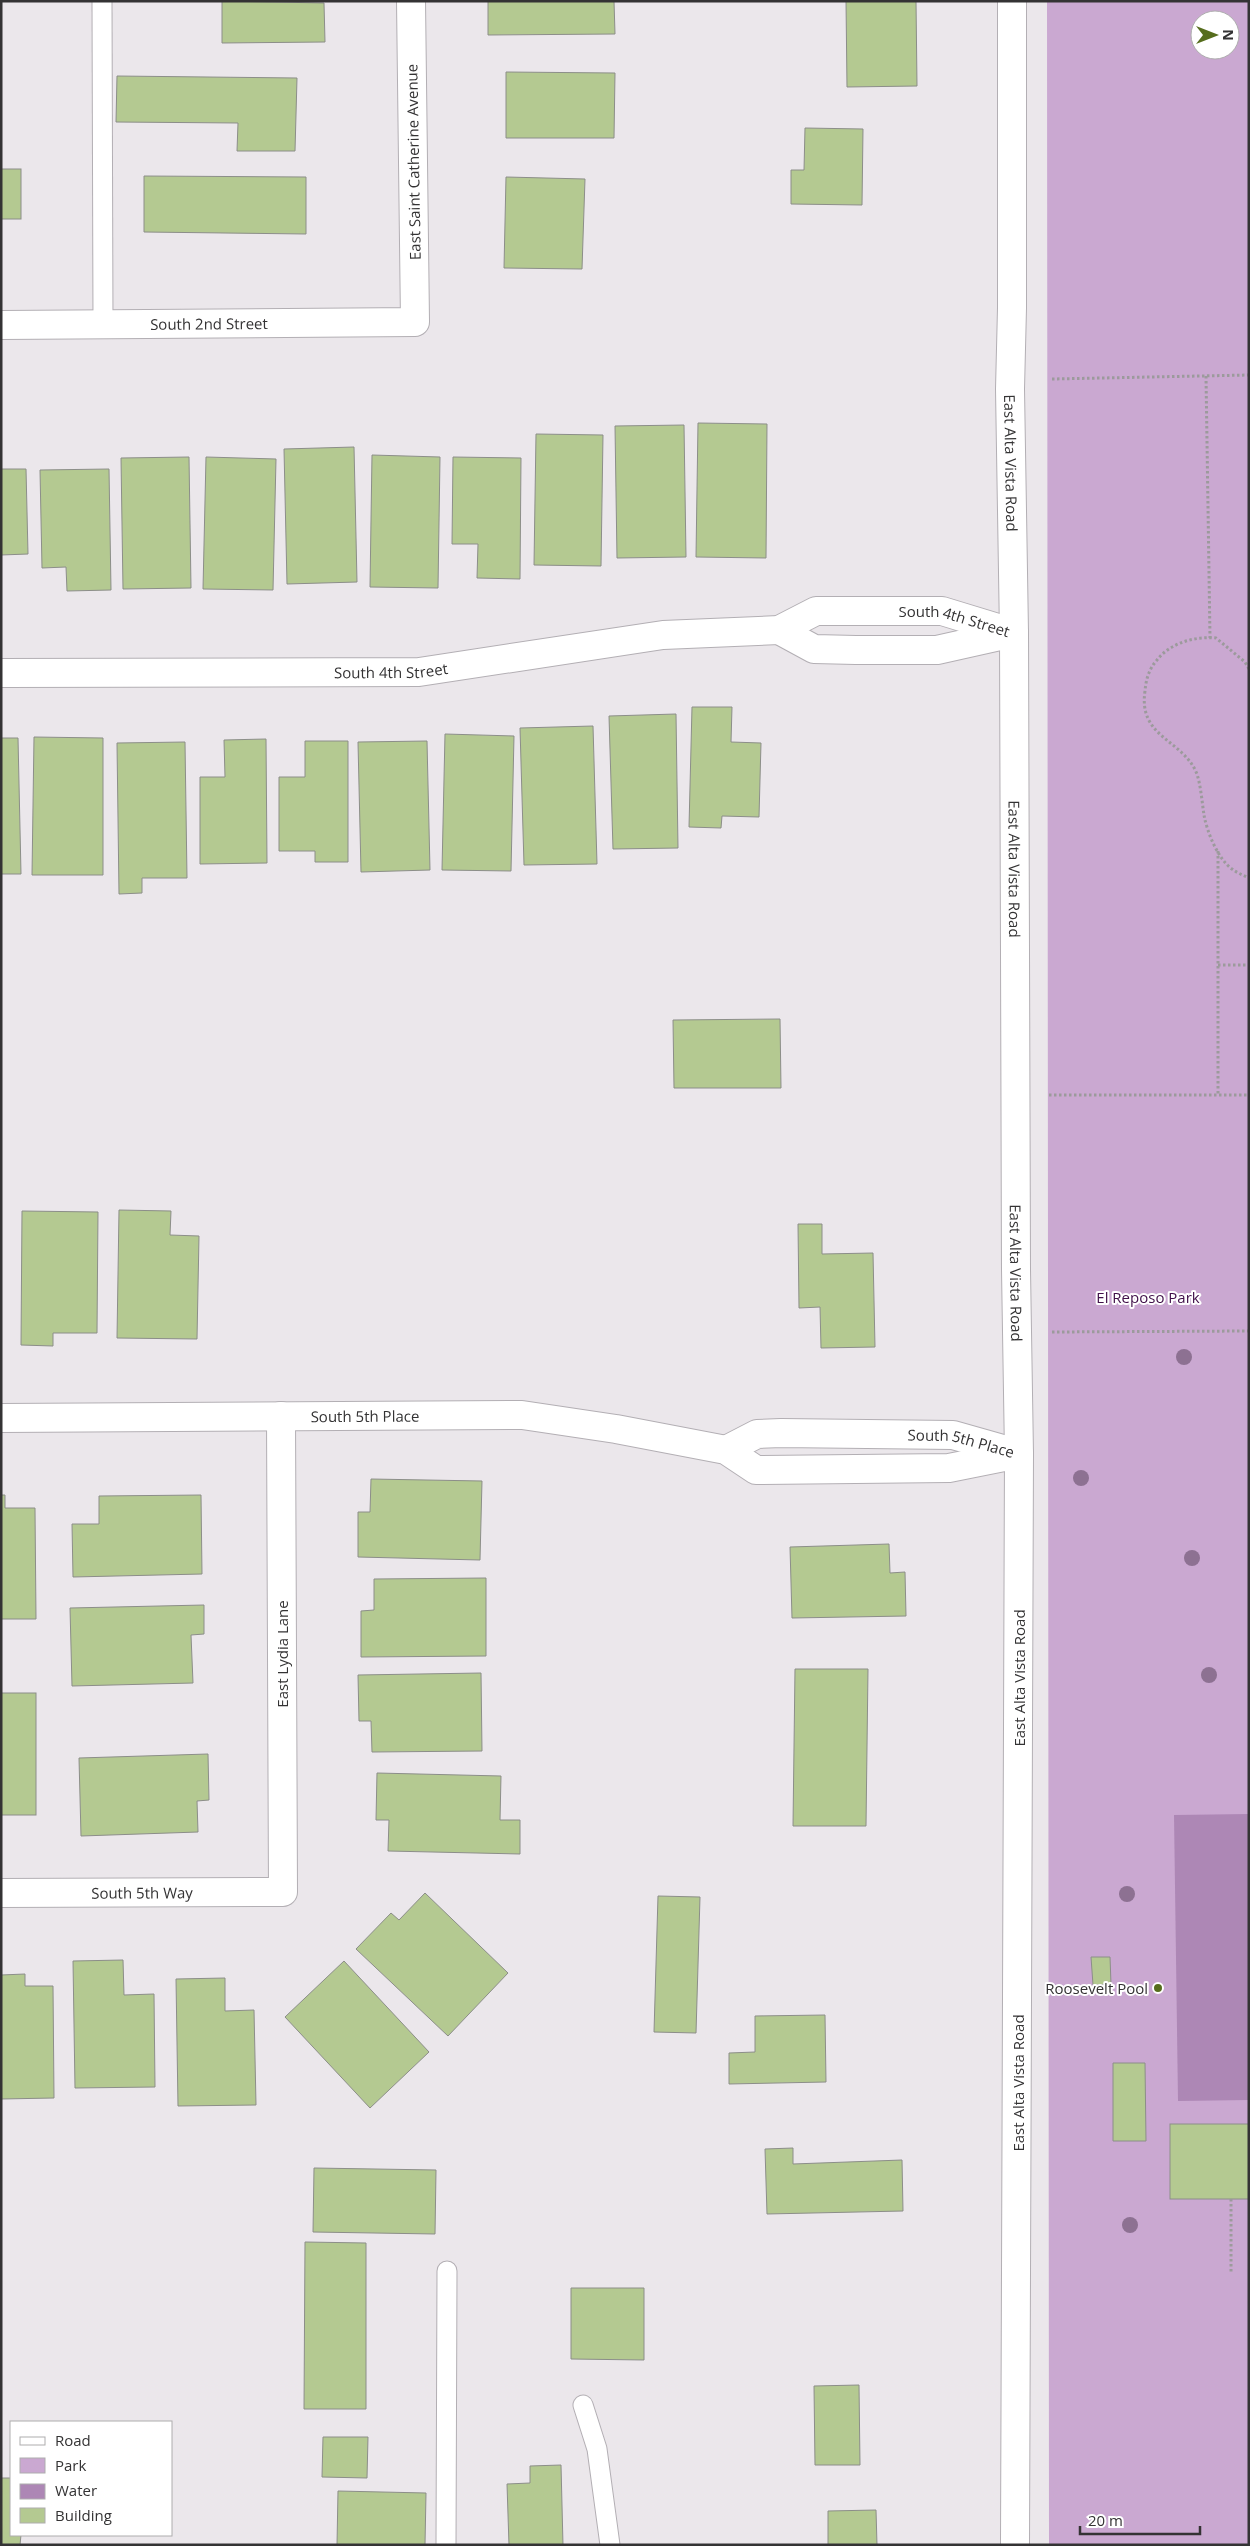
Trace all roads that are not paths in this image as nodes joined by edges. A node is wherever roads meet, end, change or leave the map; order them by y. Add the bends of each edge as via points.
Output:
1 (102, 1) edge
2 (411, 1) edge
3 (1012, 1) edge
4 (415, 322) joint
5 (103, 324) junction
6 (1, 325) edge
7 (859, 611) junction
8 (779, 630) junction
9 (1014, 633) junction
10 (856, 650) junction
11 (1, 673) edge
12 (281, 1416) junction
13 (1, 1418) edge
14 (846, 1434) junction
15 (726, 1450) junction
16 (1019, 1454) junction
17 (844, 1469) junction
18 (283, 1892) joint
19 (1, 1893) edge
20 (447, 2271) dead end
21 (583, 2405) dead end
22 (446, 2545) edge
23 (610, 2545) edge
24 (1014, 2545) edge

1 - 5 lane
2 - 4 street, East Saint Catherine Avenue
3 - 9 street, East Alta Vista Road via 1010,389
4 - 5 street, South 2nd Street
5 - 6 street, South 2nd Street
7 - 8 street, South 4th Street via 816,611
7 - 9 street, South 4th Street via 942,611
7 - 10 street
8 - 10 street, South 4th Street via 814,649
8 - 11 street, South 4th Street via 663,635 419,672
9 - 10 street, South 4th Street via 937,650
9 - 16 street, East Alta Vista Road
12 - 13 street, South 5th Place
12 - 15 street, South 5th Place via 522,1415 616,1428
12 - 18 street, East Lydia Lane
14 - 15 street, South 5th Place via 757,1434
14 - 16 street, South 5th Place via 953,1435
14 - 17 street
15 - 17 street, South 5th Place via 756,1470
16 - 17 street, South 5th Place via 949,1468
16 - 24 street, East Alta Vista Road
18 - 19 street, South 5th Way
20 - 22 lane
21 - 23 lane via 597,2449

